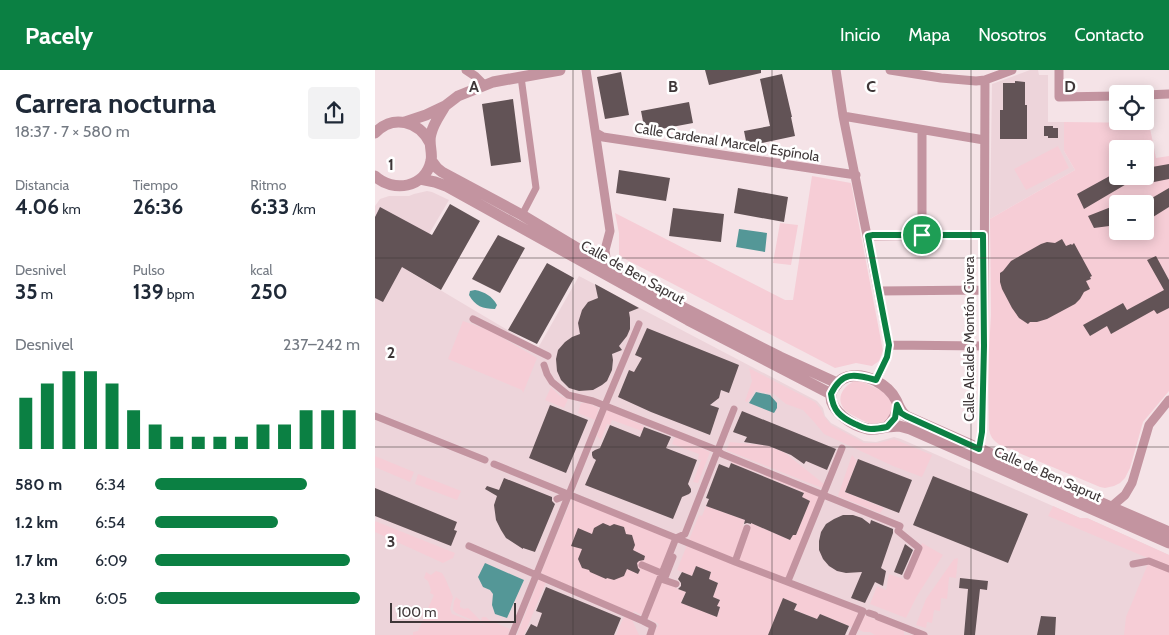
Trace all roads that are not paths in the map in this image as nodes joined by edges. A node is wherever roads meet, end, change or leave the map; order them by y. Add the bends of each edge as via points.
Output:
1 (466, 70) edge
2 (560, 70) edge
3 (586, 70) edge
4 (836, 70) edge
5 (890, 70) edge
6 (1012, 70) edge
7 (1059, 70) edge
8 (521, 77) junction
9 (985, 80) junction
10 (484, 85) junction
11 (1169, 94) edge
12 (1154, 95) edge
13 (1109, 96) edge
14 (445, 106) junction
15 (843, 116) junction
16 (405, 122) junction
17 (922, 130) junction
18 (375, 133) edge
19 (596, 133) junction
20 (984, 140) junction
21 (430, 143) junction
22 (431, 160) junction
23 (855, 175) junction
24 (375, 176) edge
25 (420, 179) junction
26 (386, 184) junction
27 (375, 191) edge
28 (522, 216) junction
29 (922, 235) junction
30 (983, 235) junction
31 (868, 236) junction
32 (607, 266) junction
33 (983, 290) junction
34 (879, 291) junction
35 (473, 319) dead end
36 (639, 324) dead end
37 (889, 345) junction
38 (984, 346) junction
39 (548, 356) dead end
40 (544, 364) dead end
41 (876, 380) junction
42 (834, 388) junction
43 (1169, 400) edge
44 (605, 405) junction
45 (897, 405) junction
46 (734, 409) dead end
47 (375, 416) edge
48 (887, 427) junction
49 (843, 448) dead end
50 (979, 449) junction
51 (717, 450) junction
52 (485, 460) dead end
53 (494, 464) dead end
54 (569, 494) junction
55 (823, 495) junction
56 (557, 499) dead end
57 (1111, 507) junction
58 (747, 528) dead end
59 (1169, 532) edge
60 (678, 538) junction
61 (1169, 543) edge
62 (469, 546) dead end
63 (735, 562) junction
64 (1133, 564) dead end
65 (642, 565) dead end
66 (1169, 569) edge
67 (661, 573) junction
68 (536, 575) junction
69 (907, 576) dead end
70 (788, 581) junction
71 (676, 584) dead end
72 (874, 615) dead end
73 (643, 621) junction
74 (512, 635) edge
75 (650, 635) edge
76 (852, 635) edge
77 (921, 635) edge

1 - 10 street
2 - 8 street
3 - 19 street
4 - 15 street
5 - 9 street via 941,78
6 - 9 street
7 - 13 street via 1059,97
8 - 10 street
8 - 28 street via 536,188
9 - 20 street, Calle Alcalde Montón Civera
10 - 14 street via 458,96
11 - 12 street
14 - 16 street
14 - 21 street via 432,130
15 - 17 street
15 - 23 street
16 - 18 street via 388,124
16 - 21 street via 420,129
17 - 20 street
17 - 29 street
19 - 23 street, Calle Cardenal Marcelo Espínola via 603,137
19 - 32 street via 610,231 605,250
20 - 30 street, Calle Alcalde Montón Civera
21 - 22 street
22 - 25 street
22 - 28 street, Calle de Ben Saprut via 442,172
23 - 31 street
24 - 26 street
25 - 26 street via 403,186
25 - 42 street, Calle de Ben Saprut via 447,186 688,320
26 - 27 street
28 - 32 street, Calle de Ben Saprut
29 - 30 street
29 - 31 street
30 - 33 street, Calle Alcalde Montón Civera
31 - 34 street
32 - 42 street, Calle de Ben Saprut
33 - 34 street
33 - 38 street, Calle Alcalde Montón Civera
34 - 37 street
35 - 39 street
36 - 44 street
37 - 38 street
37 - 41 street
38 - 50 street, Calle Alcalde Montón Civera
40 - 44 street via 552,382 568,396
41 - 42 street via 855,375 842,378
41 - 45 street via 891,392
42 - 48 street via 834,405 844,418 870,429
43 - 57 street, Calle de Ben Saprut via 1149,425 1132,483 1125,495
44 - 51 street
44 - 54 street
45 - 48 street via 895,418
45 - 50 street, Calle de Ben Saprut via 906,416
46 - 51 street
47 - 52 street
48 - 61 street, Calle de Ben Saprut via 910,429
49 - 55 street
50 - 57 street, Calle de Ben Saprut
51 - 55 street
51 - 60 street via 685,534
53 - 54 street
54 - 56 street
54 - 60 street
54 - 68 street
55 - 69 street via 900,526 898,532 919,548
55 - 70 street
57 - 59 street, Calle de Ben Saprut
58 - 63 street
60 - 63 street
60 - 67 street
60 - 71 street via 664,580
62 - 68 street
63 - 70 street
64 - 66 street via 1149,562
65 - 67 street
67 - 73 street
68 - 73 street
68 - 74 street
70 - 76 street via 863,611
72 - 77 street
73 - 75 street via 653,626

